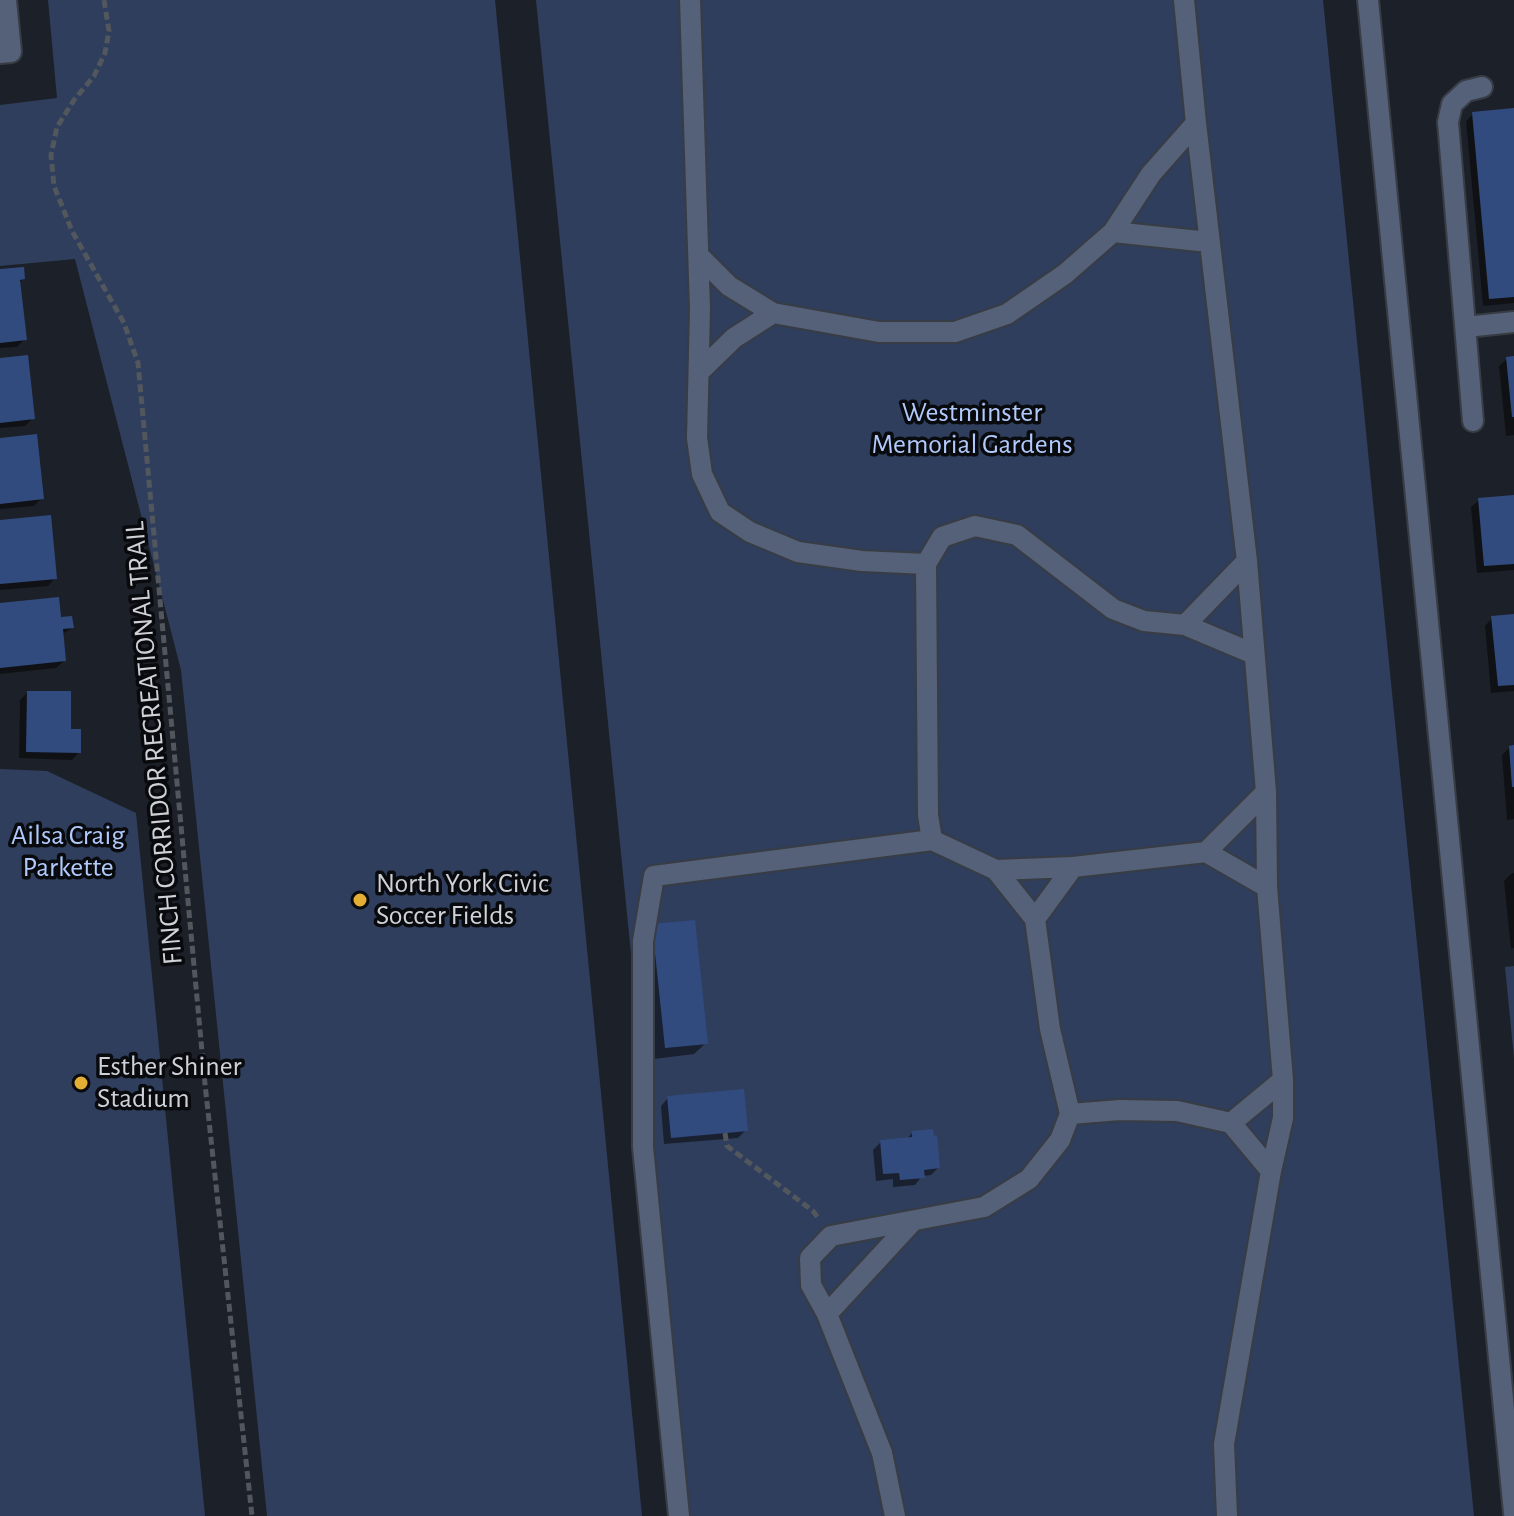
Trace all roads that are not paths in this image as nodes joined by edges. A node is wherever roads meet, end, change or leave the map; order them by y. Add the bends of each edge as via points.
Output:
1 (6, 0) edge
2 (1184, 0) edge
3 (1368, 0) edge
4 (693, 2) edge
5 (0, 53) edge
6 (1482, 87) dead end
7 (1196, 123) junction
8 (1113, 232) junction
9 (1209, 242) junction
10 (699, 256) junction
11 (773, 313) junction
12 (1514, 322) edge
13 (1466, 327) junction
14 (700, 371) junction
15 (1473, 421) dead end
16 (1247, 561) junction
17 (926, 564) junction
18 (1185, 625) junction
19 (1254, 654) junction
20 (1266, 792) junction
21 (932, 840) junction
22 (1206, 852) junction
23 (1073, 867) junction
24 (996, 870) junction
25 (1267, 887) junction
26 (1035, 919) junction
27 (1283, 1080) junction
28 (1070, 1114) junction
29 (1231, 1123) junction
30 (1271, 1171) junction
31 (912, 1222) junction
32 (827, 1314) junction
33 (1514, 1513) edge
34 (679, 1516) edge
35 (895, 1516) edge
36 (1227, 1516) edge

1 - 5 street via 11,52
2 - 7 street
3 - 33 street
4 - 10 street
6 - 13 street via 1466,91 1452,104 1448,122
7 - 8 street via 1151,174
7 - 9 street
8 - 9 street
8 - 11 street via 1007,314 955,332 879,332
9 - 16 street
10 - 11 street via 729,286
10 - 14 street
11 - 14 street via 734,338
12 - 13 street
13 - 15 street
14 - 17 street via 697,438 702,474 720,512 750,532 798,552
16 - 18 street
16 - 19 street
17 - 18 street via 942,537 975,526 1017,535 1113,609 1144,621
17 - 21 street
18 - 19 street
19 - 20 street
20 - 22 street
20 - 25 street
21 - 24 street
21 - 34 street via 654,876 643,941 643,1147
22 - 23 street
22 - 25 street
23 - 24 street
23 - 26 street
24 - 26 street
25 - 27 street
26 - 28 street via 1050,1029
27 - 29 street
27 - 30 street via 1283,1118
28 - 29 street via 1177,1111
28 - 31 street via 1060,1140 1029,1179 984,1207
29 - 30 street
30 - 36 street via 1224,1444
31 - 32 street
31 - 32 street via 831,1236 810,1258 811,1285
32 - 35 street via 882,1453

